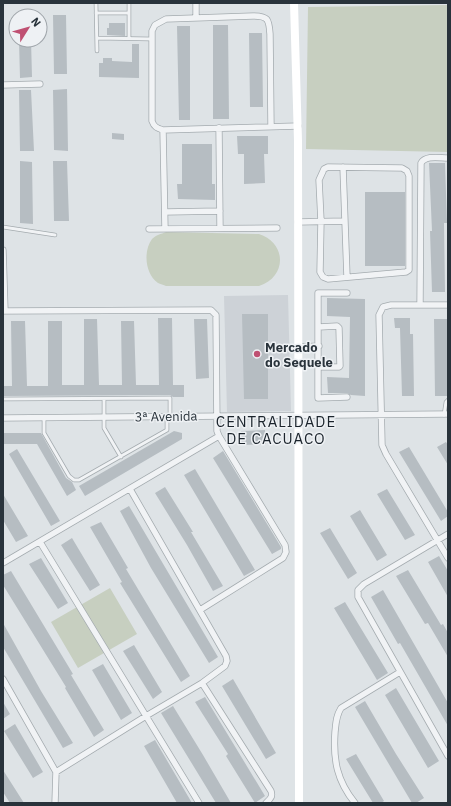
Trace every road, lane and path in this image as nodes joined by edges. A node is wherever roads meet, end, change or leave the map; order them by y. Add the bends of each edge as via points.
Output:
1 (96, 3) edge
2 (129, 3) edge
3 (196, 3) edge
4 (294, 3) edge
5 (129, 13) junction
6 (96, 14) junction
7 (196, 18) junction
8 (97, 38) junction
9 (129, 38) junction
10 (152, 39) junction
11 (97, 51) dead end
12 (40, 84) dead end
13 (3, 85) edge
14 (271, 126) junction
15 (298, 126) junction
16 (219, 128) junction
17 (163, 130) junction
18 (448, 158) edge
19 (343, 167) junction
20 (220, 211) junction
21 (165, 212) junction
22 (321, 221) junction
23 (345, 221) junction
24 (298, 222) junction
25 (3, 226) edge
26 (220, 228) junction
27 (277, 228) dead end
28 (148, 229) dead end
29 (165, 229) junction
30 (55, 236) dead end
31 (3, 250) edge
32 (347, 277) junction
33 (347, 293) dead end
34 (448, 304) edge
35 (420, 305) junction
36 (4, 311) edge
37 (318, 327) junction
38 (319, 346) junction
39 (298, 347) junction
40 (319, 367) junction
41 (347, 398) dead end
42 (104, 399) junction
43 (3, 400) edge
44 (448, 400) edge
45 (446, 415) edge
46 (168, 416) junction
47 (217, 416) junction
48 (298, 416) junction
49 (382, 416) junction
50 (104, 417) junction
51 (3, 418) edge
52 (44, 418) junction
53 (219, 436) junction
54 (121, 456) junction
55 (130, 489) junction
56 (448, 534) edge
57 (437, 540) junction
58 (40, 542) junction
59 (448, 558) edge
60 (3, 563) edge
61 (200, 610) junction
62 (400, 672) junction
63 (3, 679) edge
64 (202, 683) junction
65 (146, 716) junction
66 (448, 756) edge
67 (56, 772) junction
68 (55, 803) edge
69 (200, 803) edge
70 (266, 803) edge
71 (299, 803) edge
72 (355, 803) edge

1 - 6 lane
2 - 5 lane
3 - 7 street
4 - 15 street
5 - 6 lane
5 - 9 lane
6 - 8 lane
7 - 10 street via 160,21 152,31
7 - 14 street via 262,16 269,22
8 - 9 lane
8 - 11 lane
9 - 10 lane
10 - 17 street via 152,121 154,126
12 - 13 street
14 - 15 street
14 - 16 street
15 - 24 street
16 - 17 street
16 - 20 street
17 - 21 street
18 - 35 street via 427,158 421,163
19 - 22 street via 328,167 321,174
19 - 23 street
19 - 32 street via 402,168 409,176 409,270
20 - 21 street
20 - 26 street
21 - 29 street
22 - 23 street
22 - 24 street
22 - 32 street via 320,272 328,279
23 - 32 street
24 - 39 street
25 - 30 lane
26 - 27 street
26 - 29 street
28 - 29 street
31 - 36 street
33 - 37 street via 318,293
34 - 35 street
35 - 49 street via 391,304 383,307 379,315
36 - 47 street via 211,310 216,315
37 - 38 street
37 - 40 street via 339,328 340,366
38 - 39 street
38 - 40 street
39 - 48 street
40 - 41 street via 318,398
42 - 43 lane
42 - 46 lane via 170,398
42 - 50 lane
44 - 45 lane
45 - 49 street, 3ª Avenida
46 - 47 street, 3ª Avenida
46 - 50 street, 3ª Avenida
46 - 54 lane via 167,430
47 - 48 street, 3ª Avenida
47 - 53 street
48 - 49 street, 3ª Avenida
48 - 71 street
49 - 57 street via 382,445
50 - 52 street, 3ª Avenida
50 - 54 lane via 104,428
51 - 52 street, 3ª Avenida
52 - 54 lane via 44,433 69,476 74,480 79,480
53 - 55 street
53 - 61 street via 285,544 286,552 283,558
55 - 58 street
55 - 61 street
56 - 57 street
57 - 59 street
57 - 62 street via 358,590 358,597
58 - 60 street
58 - 65 street
61 - 64 street via 227,661 225,666
62 - 66 street
62 - 72 street via 341,708 337,715 334,744 336,768
63 - 67 street
64 - 65 street
64 - 70 street via 271,791 271,799
65 - 67 street
65 - 69 street
67 - 68 street

